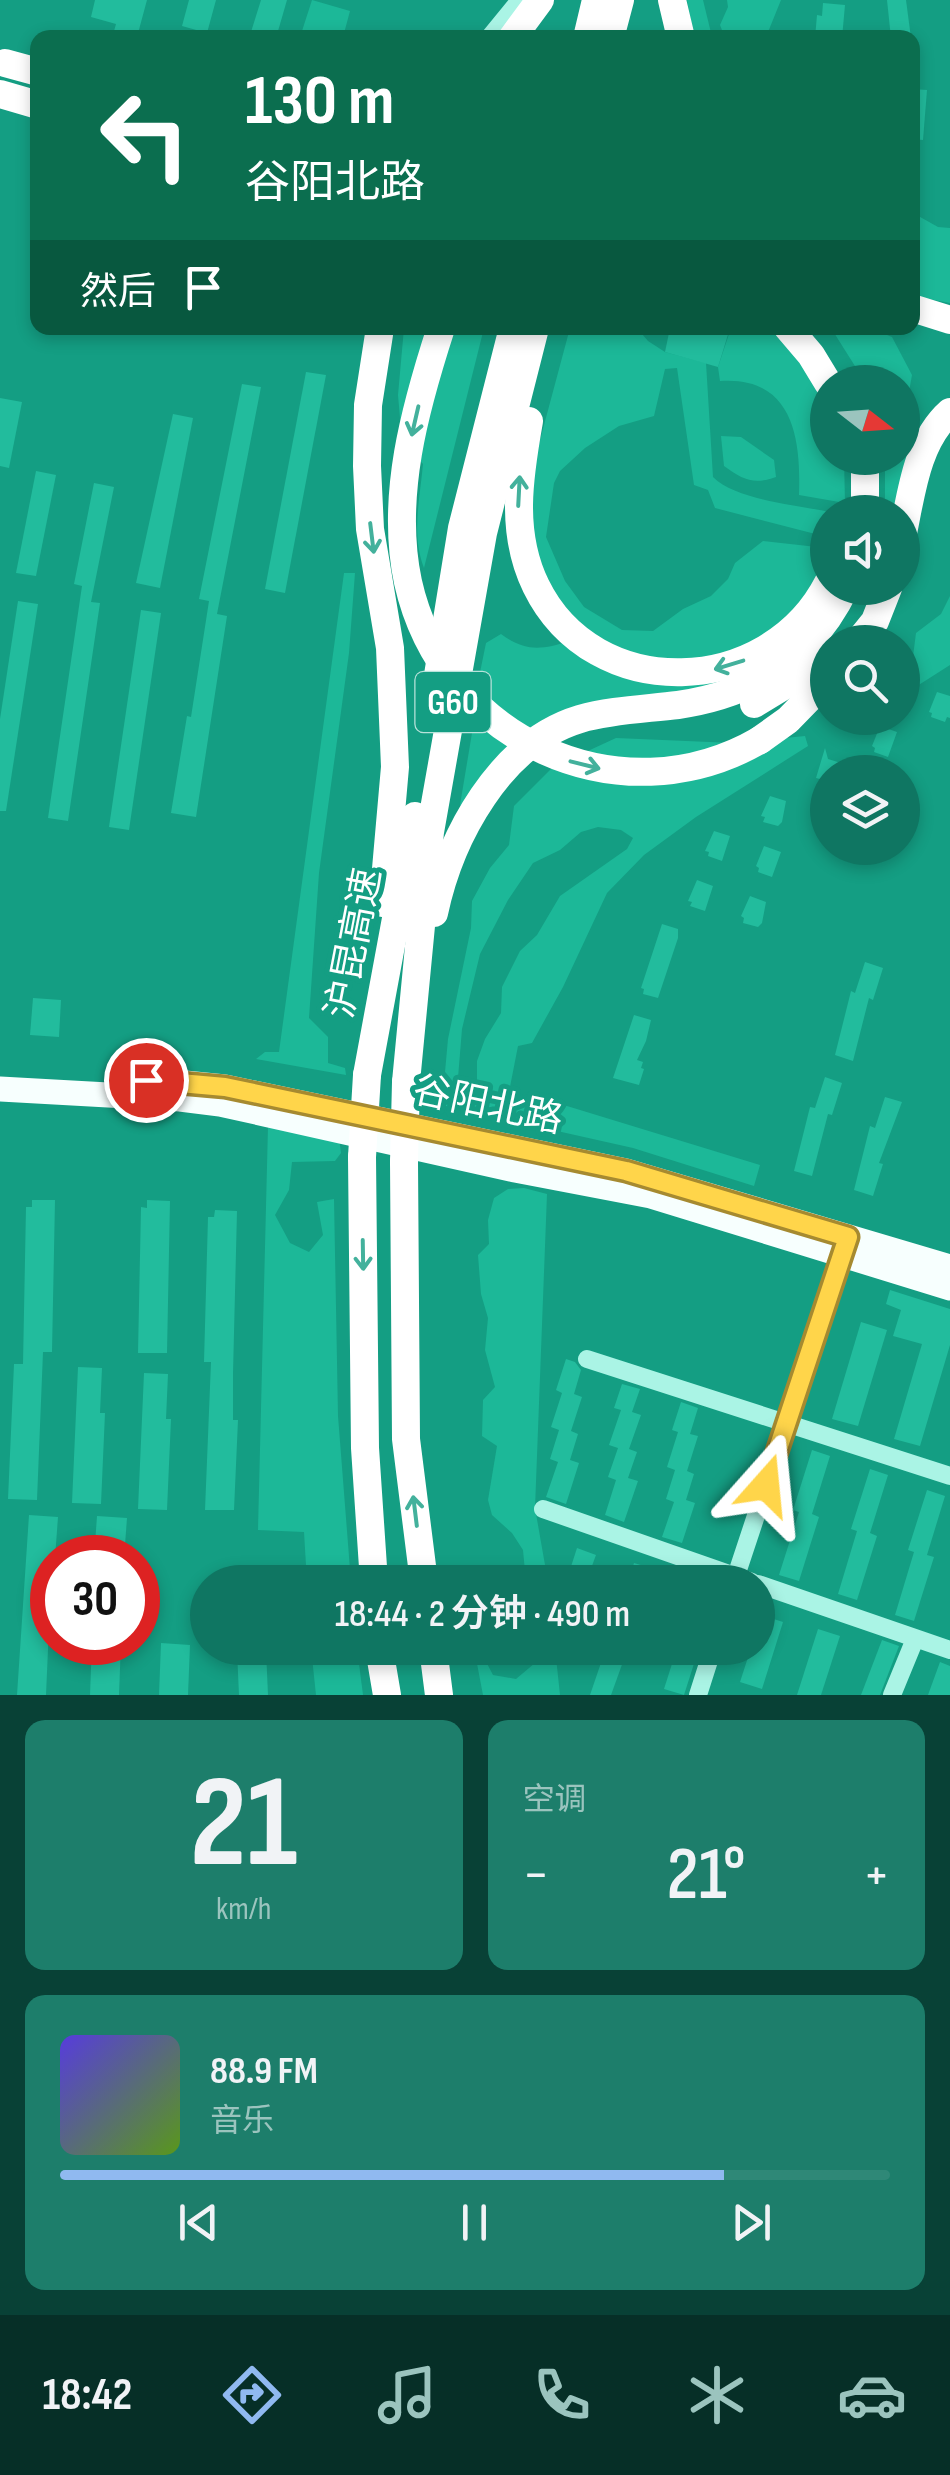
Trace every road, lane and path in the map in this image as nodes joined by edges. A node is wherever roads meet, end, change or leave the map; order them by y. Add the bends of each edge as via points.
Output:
1 (520, 0) edge
2 (540, 0) edge
3 (552, 0) edge
4 (596, 0) edge
5 (620, 0) edge
6 (672, 0) edge
7 (496, 30) edge
8 (518, 30) edge
9 (542, 30) edge
10 (588, 30) edge
11 (612, 30) edge
12 (679, 30) edge
13 (5, 63) dead end
14 (30, 70) edge
15 (0, 94) edge
16 (30, 103) edge
17 (920, 311) edge
18 (950, 320) edge
19 (920, 325) edge
20 (950, 332) edge
21 (363, 335) edge
22 (379, 335) edge
23 (440, 335) edge
24 (511, 335) edge
25 (534, 335) edge
26 (546, 335) edge
27 (794, 335) edge
28 (813, 335) edge
29 (817, 365) edge
30 (833, 365) edge
31 (368, 405) junction
32 (950, 412) edge
33 (913, 495) edge
34 (814, 605) edge
35 (836, 605) edge
36 (876, 605) edge
37 (860, 625) edge
38 (810, 672) edge
39 (810, 698) edge
40 (614, 713) junction
41 (0, 1073) edge
42 (367, 1075) junction
43 (411, 1083) junction
44 (0, 1088) edge
45 (846, 1246) junction
46 (950, 1267) edge
47 (950, 1288) edge
48 (587, 1360) dead end
49 (787, 1424) junction
50 (950, 1476) edge
51 (543, 1509) dead end
52 (373, 1565) edge
53 (422, 1565) edge
54 (698, 1565) edge
55 (750, 1565) edge
56 (775, 1592) edge
57 (915, 1639) junction
58 (950, 1650) edge
59 (382, 1665) edge
60 (435, 1665) edge
61 (708, 1665) edge
62 (387, 1695) edge
63 (439, 1695) edge
64 (698, 1695) edge
65 (892, 1695) edge

1 - 7 street
2 - 8 highway
3 - 9 highway
4 - 10 highway
5 - 11 highway
6 - 12 highway
13 - 14 highway
15 - 16 highway
17 - 18 highway
19 - 20 highway
21 - 31 highway
22 - 31 highway
23 -> 39 highway, bridge via 408,454 402,530 424,630 480,708 553,755 637,773 683,770 727,756 760,740
24 - 42 highway, 沪昆高速 / G60 via 462,528
25 - 43 highway, 沪昆高速 / G60 via 483,533 430,832
34 -> 26 highway via 762,654 706,672 637,668 573,634 536,586 519,526 521,464
27 - 29 highway
28 - 30 highway
31 -> 42 highway via 370,529 390,648 395,767
32 - 33 highway via 928,441
35 - 40 highway via 824,628 773,674 743,689
36 - 37 highway
38 - 40 highway via 748,707 709,716
40 - 43 highway via 578,720 542,738 481,800 436,908
41 - 45 main road, 谷阳北路 via 225,1087 626,1171
42 -> 52 highway, 沪昆高速 / G60, bridge via 362,1157
53 -> 43 highway, 沪昆高速 / G60, bridge via 406,1439
44 - 45 main road, 谷阳北路 via 220,1104 636,1192
45 - 46 main road, 谷阳北路
45 - 47 main road, 谷阳北路
45 - 49 street
48 - 49 street
49 - 50 street
49 - 55 street
51 - 54 street
56 - 57 street
57 - 58 street
57 - 65 street
59 - 62 highway
60 - 63 highway
61 - 64 street

